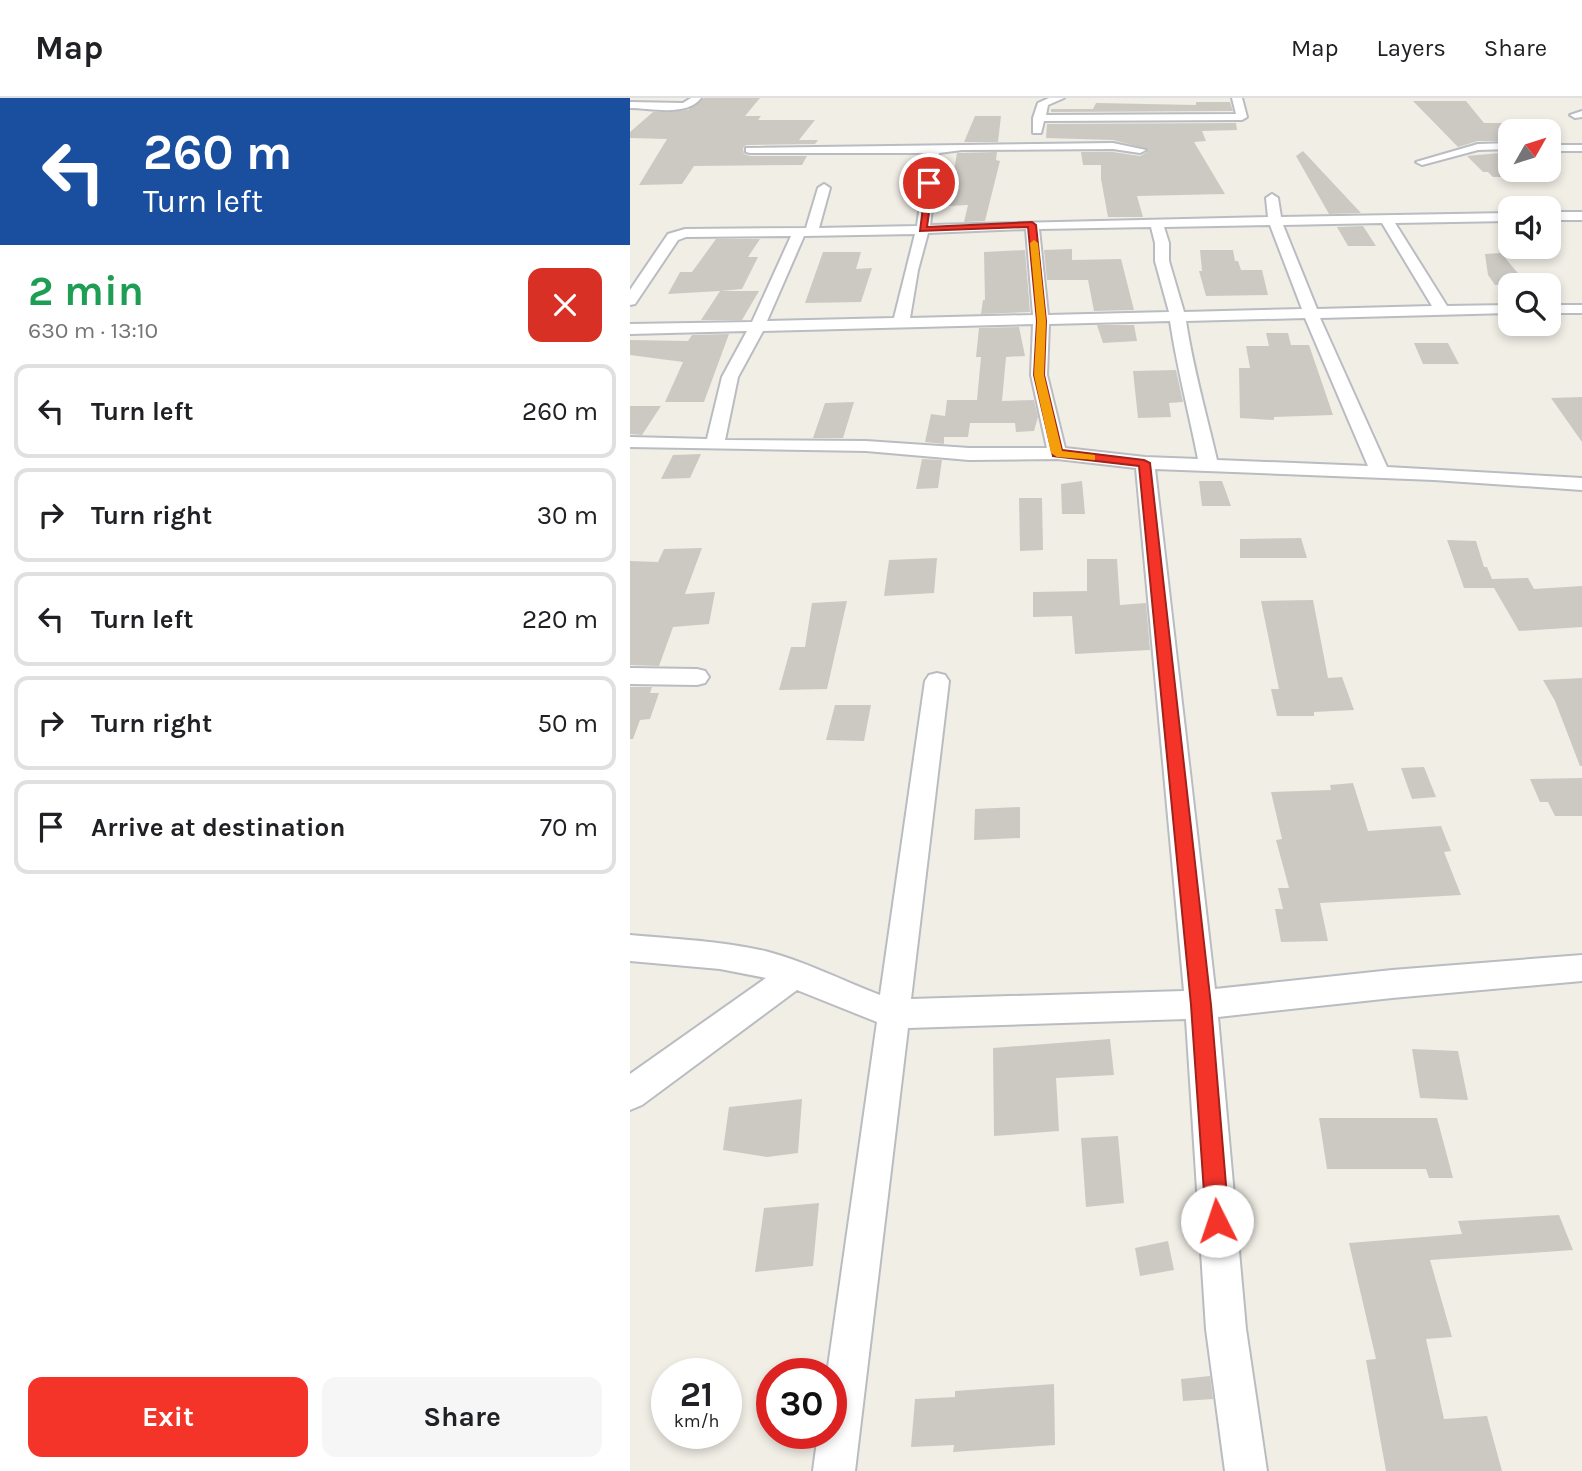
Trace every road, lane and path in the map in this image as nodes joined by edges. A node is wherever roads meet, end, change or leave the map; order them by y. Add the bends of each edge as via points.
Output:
1 (696, 98) edge
2 (1059, 98) edge
3 (1237, 98) edge
4 (630, 105) edge
5 (1038, 118) junction
6 (1037, 146) junction
7 (1498, 146) edge
8 (1561, 148) edge
9 (1582, 148) edge
10 (750, 150) dead end
11 (936, 150) junction
12 (1140, 150) dead end
13 (1422, 162) dead end
14 (824, 188) dead end
15 (1272, 198) dead end
16 (1561, 216) edge
17 (1582, 216) edge
18 (1498, 217) edge
19 (1386, 219) junction
20 (1273, 222) junction
21 (1156, 223) junction
22 (1032, 225) junction
23 (923, 229) junction
24 (806, 232) junction
25 (630, 301) edge
26 (1498, 309) edge
27 (1561, 309) edge
28 (1582, 309) edge
29 (1442, 310) junction
30 (1309, 314) junction
31 (1177, 315) junction
32 (1041, 321) junction
33 (901, 323) junction
34 (757, 327) junction
35 (630, 329) edge
36 (630, 442) edge
37 (715, 444) junction
38 (1057, 453) junction
39 (1144, 463) junction
40 (1209, 467) junction
41 (1380, 471) junction
42 (1582, 484) edge
43 (630, 676) edge
44 (697, 677) dead end
45 (937, 681) dead end
46 (630, 948) edge
47 (1582, 968) edge
48 (796, 974) junction
49 (1201, 1005) junction
50 (894, 1014) junction
51 (630, 1094) edge
52 (834, 1471) edge
53 (1246, 1471) edge

1 - 4 street via 683,106
2 - 5 street via 1043,103
3 - 5 street via 1242,117
5 - 6 street
6 - 11 street
6 - 12 street
7 - 13 street
8 - 9 street
10 - 11 street
11 - 23 street
14 - 24 street
15 - 20 street
16 - 17 street
18 - 19 street
19 - 20 street
19 - 29 street
20 - 21 street
20 - 30 street
21 - 22 street
21 - 31 street
22 - 23 street
22 - 32 street
23 - 24 street
23 - 33 street
24 - 25 street via 679,234
24 - 34 street via 779,273
26 - 29 street
27 - 28 street
29 - 30 street
30 - 31 street
30 - 41 street
31 - 32 street
31 - 40 street
32 - 33 street
32 - 38 street via 1039,375
33 - 34 street
34 - 35 street
34 - 37 street via 730,377
36 - 37 street
37 - 38 street
38 - 39 street
39 - 40 street
39 - 49 street
40 - 41 street
41 - 42 street
43 - 44 street
45 - 50 street
46 - 48 street via 720,956
47 - 49 street
48 - 50 street
48 - 51 street
49 - 50 street
49 - 53 street via 1226,1329
50 - 52 street

